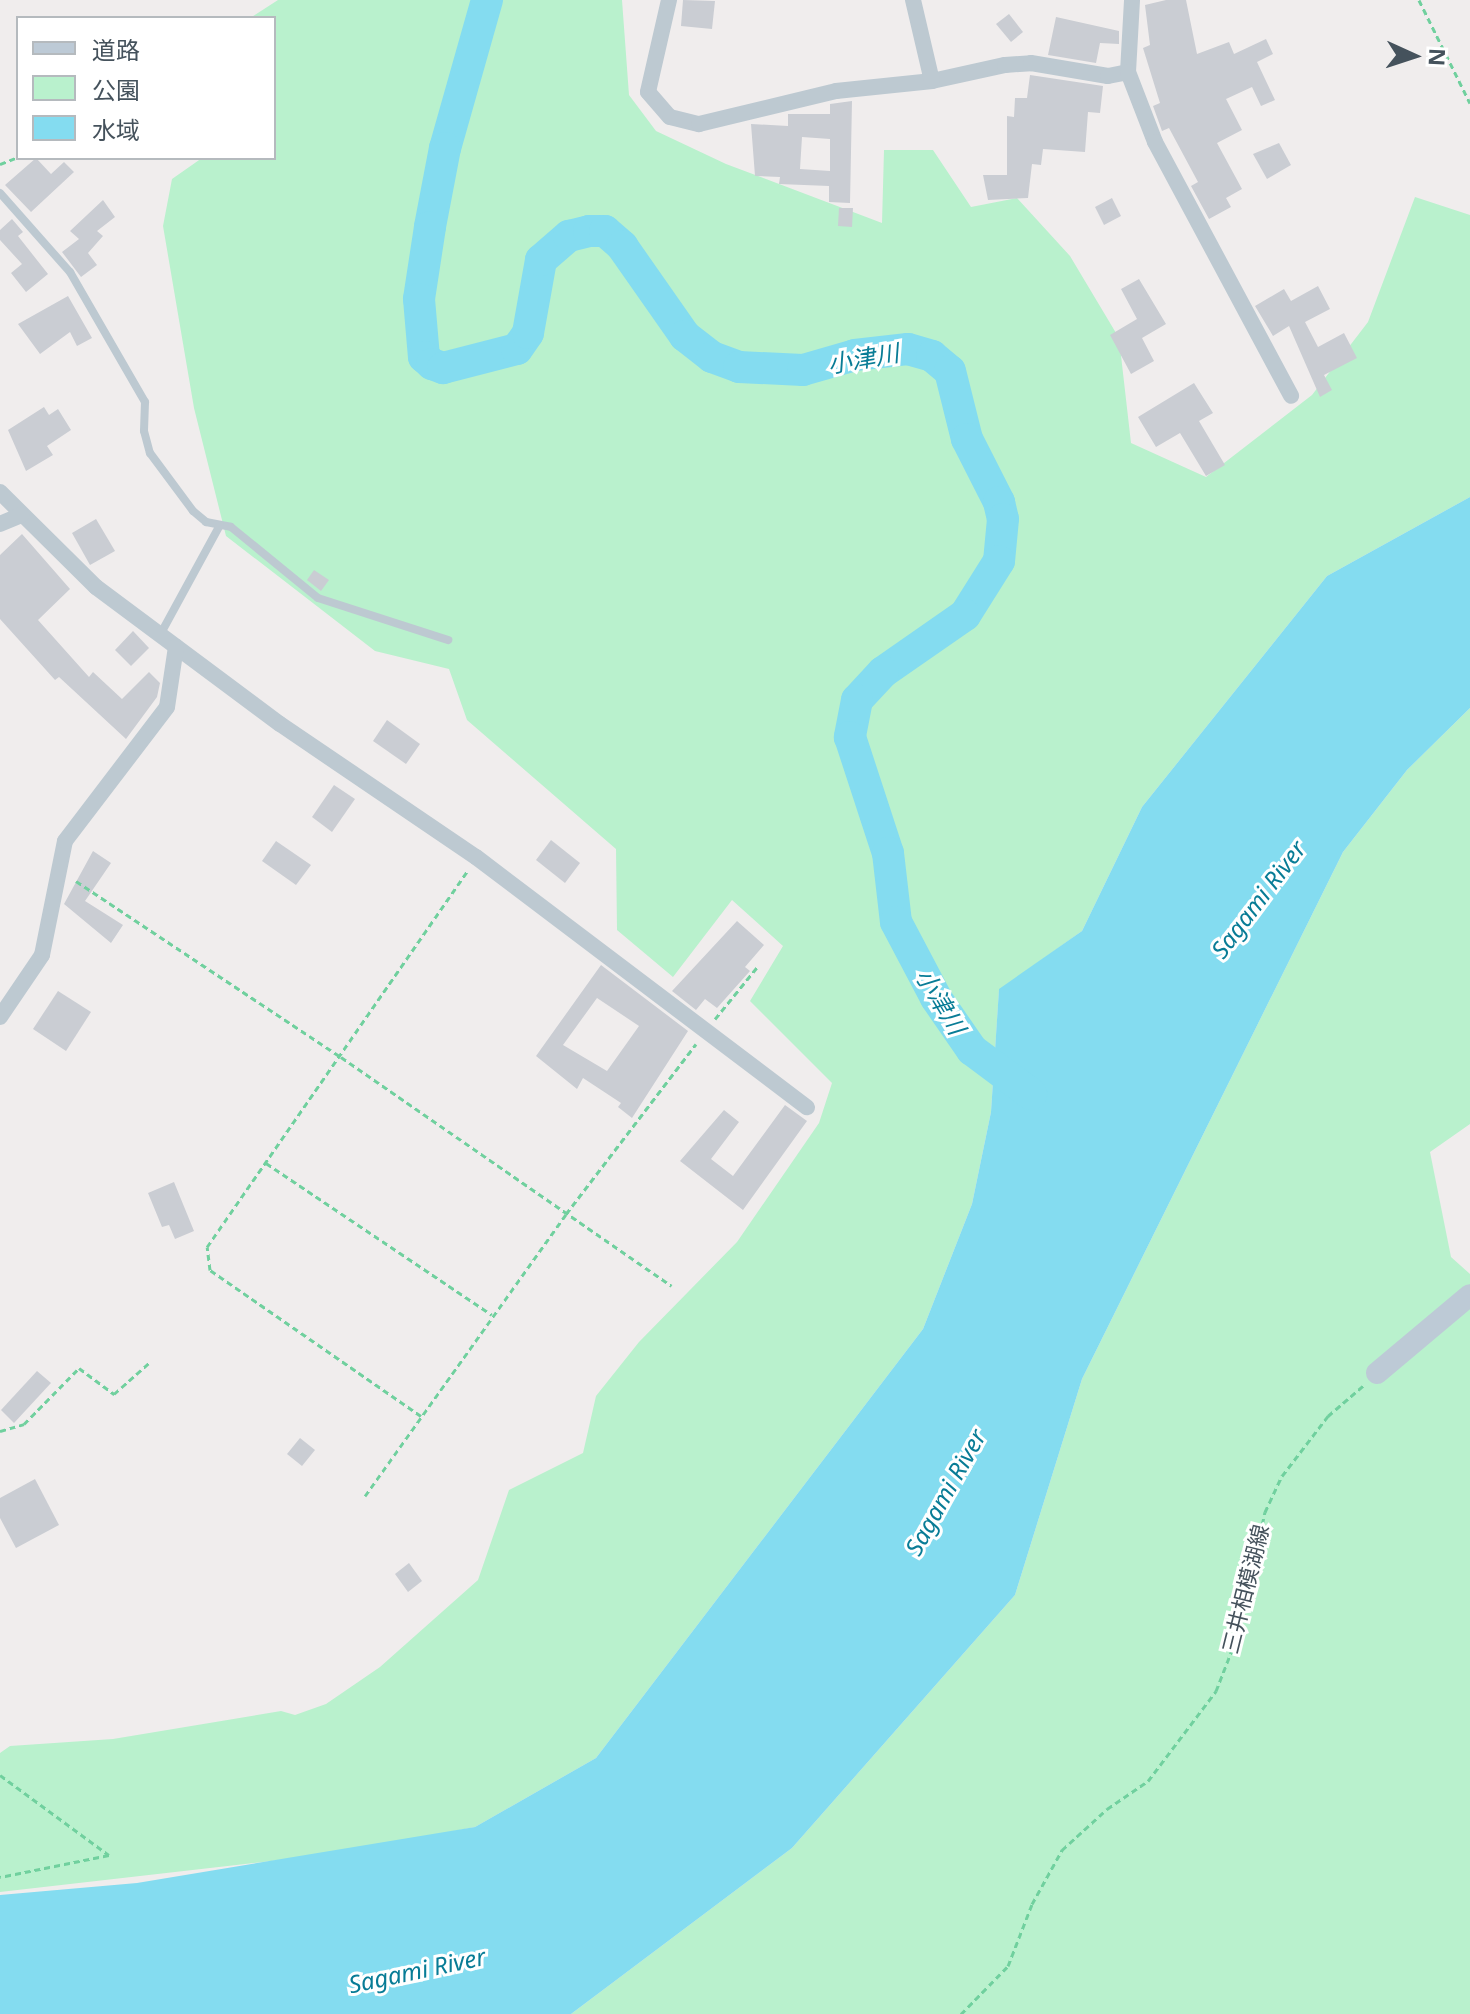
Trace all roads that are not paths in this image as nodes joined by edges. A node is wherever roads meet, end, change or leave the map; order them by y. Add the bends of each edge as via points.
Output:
1 (669, 0) edge
2 (913, 0) edge
3 (1132, 0) edge
4 (1128, 72) junction
5 (932, 81) junction
6 (0, 193) edge
7 (1291, 396) dead end
8 (0, 492) edge
9 (21, 515) junction
10 (0, 524) edge
11 (220, 525) junction
12 (160, 635) junction
13 (448, 640) dead end
14 (176, 647) junction
15 (0, 1017) edge
16 (807, 1107) dead end
17 (1470, 1295) edge
18 (1377, 1373) road end

1 - 5 street via 660,55 647,85 655,104 680,121 710,123 836,91
2 - 5 street
3 - 4 street
4 - 5 street via 1108,76 1031,63
4 - 7 street via 1155,142
6 - 11 lane via 78,285 145,402 150,453 193,511
8 - 9 street
9 - 10 street
9 - 12 street via 96,587
11 - 12 lane
11 - 13 lane via 231,527 318,598
12 - 14 street
14 - 15 street via 167,707 65,841 42,955
14 - 16 street via 476,857
17 - 18 main road

